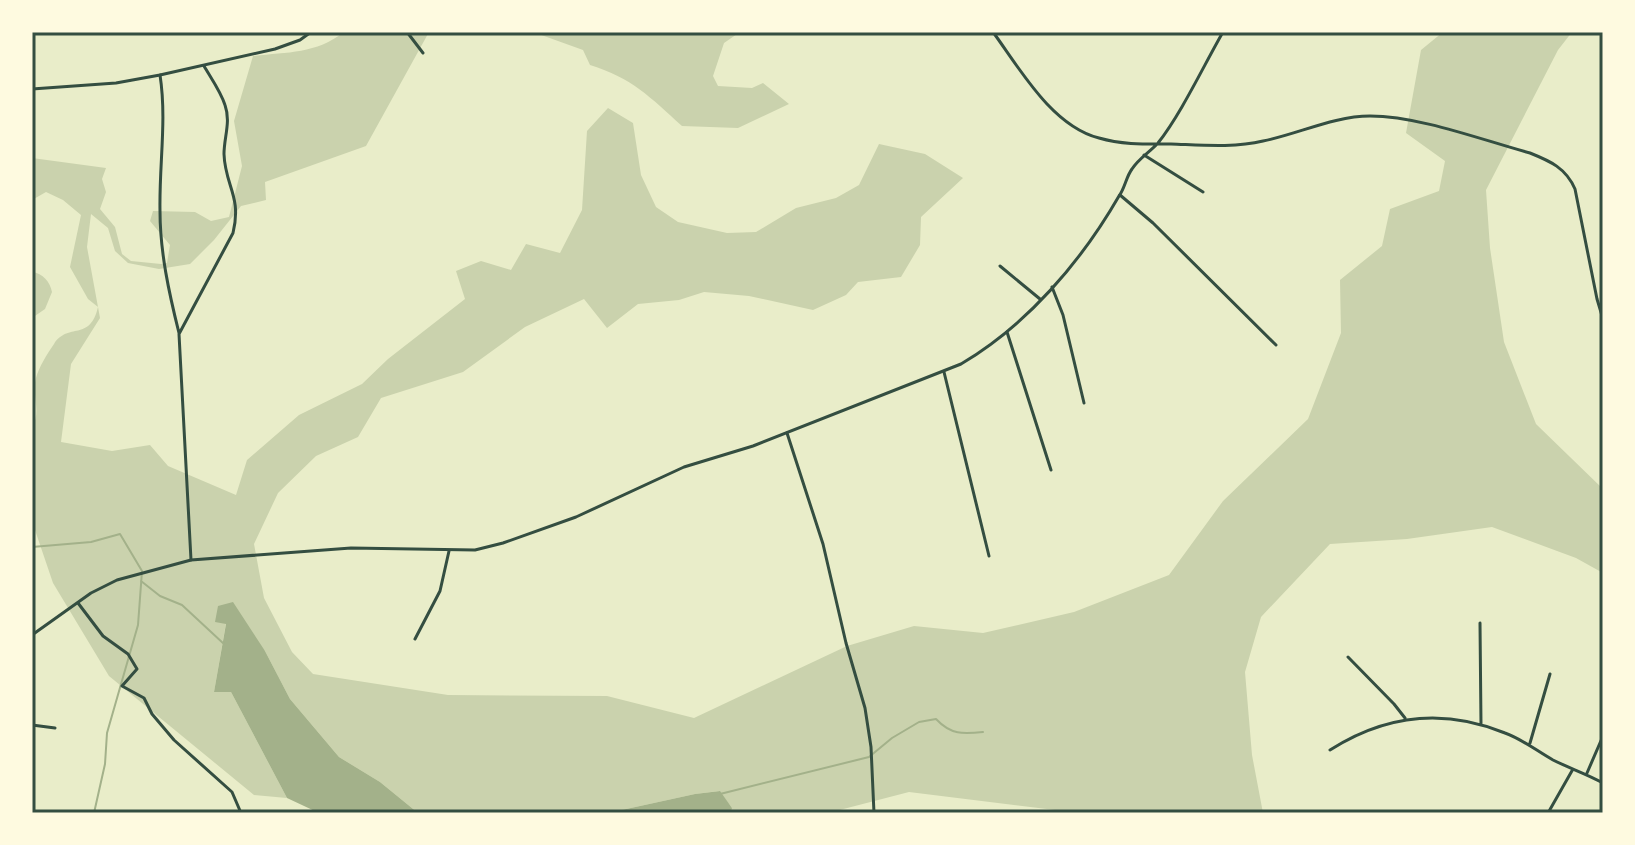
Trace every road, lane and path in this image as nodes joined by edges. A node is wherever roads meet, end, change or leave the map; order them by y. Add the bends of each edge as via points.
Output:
1 (311, 32) edge
2 (407, 32) edge
3 (993, 32) edge
4 (1223, 32) edge
5 (423, 53) dead end
6 (203, 64) junction
7 (160, 75) junction
8 (32, 89) edge
9 (1157, 144) junction
10 (1144, 155) junction
11 (1203, 192) dead end
12 (1120, 195) junction
13 (1000, 266) dead end
14 (1052, 287) junction
15 (1041, 300) junction
16 (1603, 319) edge
17 (1007, 332) junction
18 (179, 334) junction
19 (1276, 345) dead end
20 (944, 372) junction
21 (1084, 403) dead end
22 (787, 433) junction
23 (1051, 470) dead end
24 (449, 551) junction
25 (989, 556) dead end
26 (191, 560) junction
27 (78, 603) junction
28 (1480, 623) dead end
29 (32, 635) edge
30 (415, 639) dead end
31 (1348, 657) dead end
32 (1550, 674) dead end
33 (1405, 719) junction
34 (32, 725) edge
35 (1481, 725) junction
36 (55, 728) dead end
37 (1603, 736) edge
38 (1530, 745) junction
39 (1330, 750) dead end
40 (1573, 769) junction
41 (1587, 774) junction
42 (1603, 783) edge
43 (241, 813) edge
44 (874, 813) edge
45 (1548, 813) edge

1 - 6 street via 289,45
2 - 5 street
3 - 9 street via 1050,106 1080,132 1121,143
4 - 9 street
6 - 7 street
6 - 18 street via 229,121 224,158 237,216
7 - 8 street
7 - 18 street via 161,240
9 - 10 street
9 - 16 street via 1260,142 1366,116 1407,120 1540,157 1570,177 1575,189
10 - 11 street
10 - 12 street
12 - 14 street
12 - 19 street
13 - 15 street
14 - 15 street
14 - 21 street
15 - 17 street
17 - 20 street
17 - 23 street
18 - 26 street
20 - 22 street
20 - 25 street
22 - 24 street via 684,467 515,539
22 - 44 street via 823,544 865,708
24 - 26 street via 351,548
24 - 30 street via 440,591
26 - 27 street via 117,580
27 - 29 street
27 - 43 street via 103,636 134,662 137,669 122,686 144,698 174,740 232,792
28 - 35 street
31 - 33 street
32 - 38 street
33 - 35 street via 1436,717
33 - 39 street
34 - 36 street
35 - 38 street
37 - 41 street
38 - 40 street
40 - 41 street
40 - 45 street
41 - 42 street

